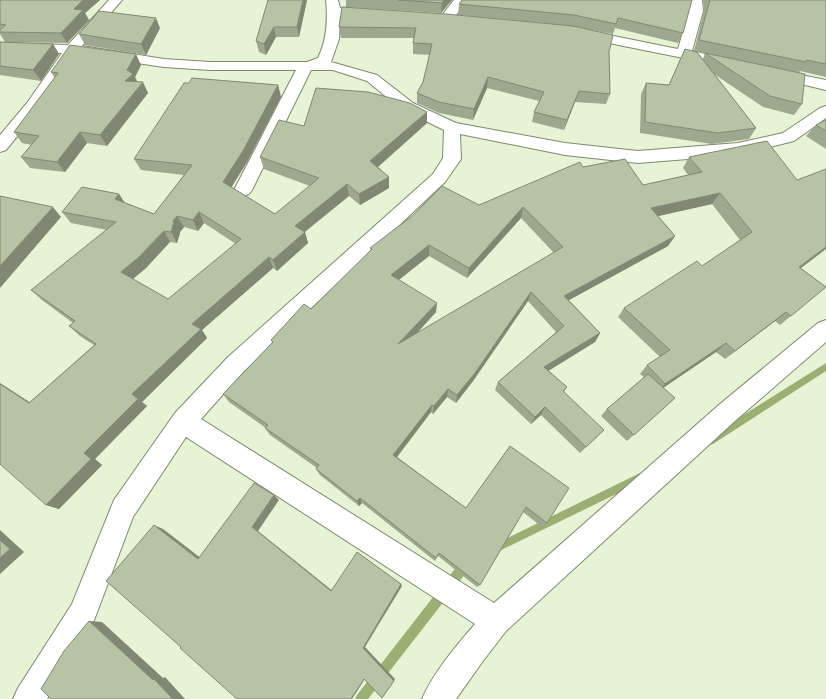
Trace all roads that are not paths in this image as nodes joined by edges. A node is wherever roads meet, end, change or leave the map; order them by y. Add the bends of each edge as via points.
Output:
1 (116, 0) edge
2 (461, 0) edge
3 (696, 0) edge
4 (333, 6) edge
5 (386, 15) edge
6 (431, 18) edge
7 (446, 19) junction
8 (462, 21) edge
9 (571, 31) edge
10 (0, 47) edge
11 (72, 50) junction
12 (684, 54) junction
13 (729, 64) edge
14 (304, 67) junction
15 (766, 72) edge
16 (826, 85) edge
17 (826, 111) edge
18 (452, 127) junction
19 (0, 146) edge
20 (243, 190) dead end
21 (826, 329) edge
22 (183, 421) junction
23 (496, 621) junction
24 (29, 699) edge
25 (438, 699) edge

1 - 11 street
2 - 7 street
3 - 12 street via 696,11
4 - 5 street
4 - 14 street via 328,54 324,61
6 - 7 street
7 - 8 street
9 - 12 street
10 - 11 street
11 - 14 street via 164,63
11 - 19 street via 33,106
12 - 13 street
14 - 18 street via 334,66 372,78 407,106
14 - 20 street
15 - 16 street
17 - 18 street via 788,137 738,149 638,157 565,149
18 - 22 street via 452,159 439,178 236,364
21 - 23 street via 728,412
22 - 23 street
22 - 24 street via 123,509 83,613
23 - 25 street

